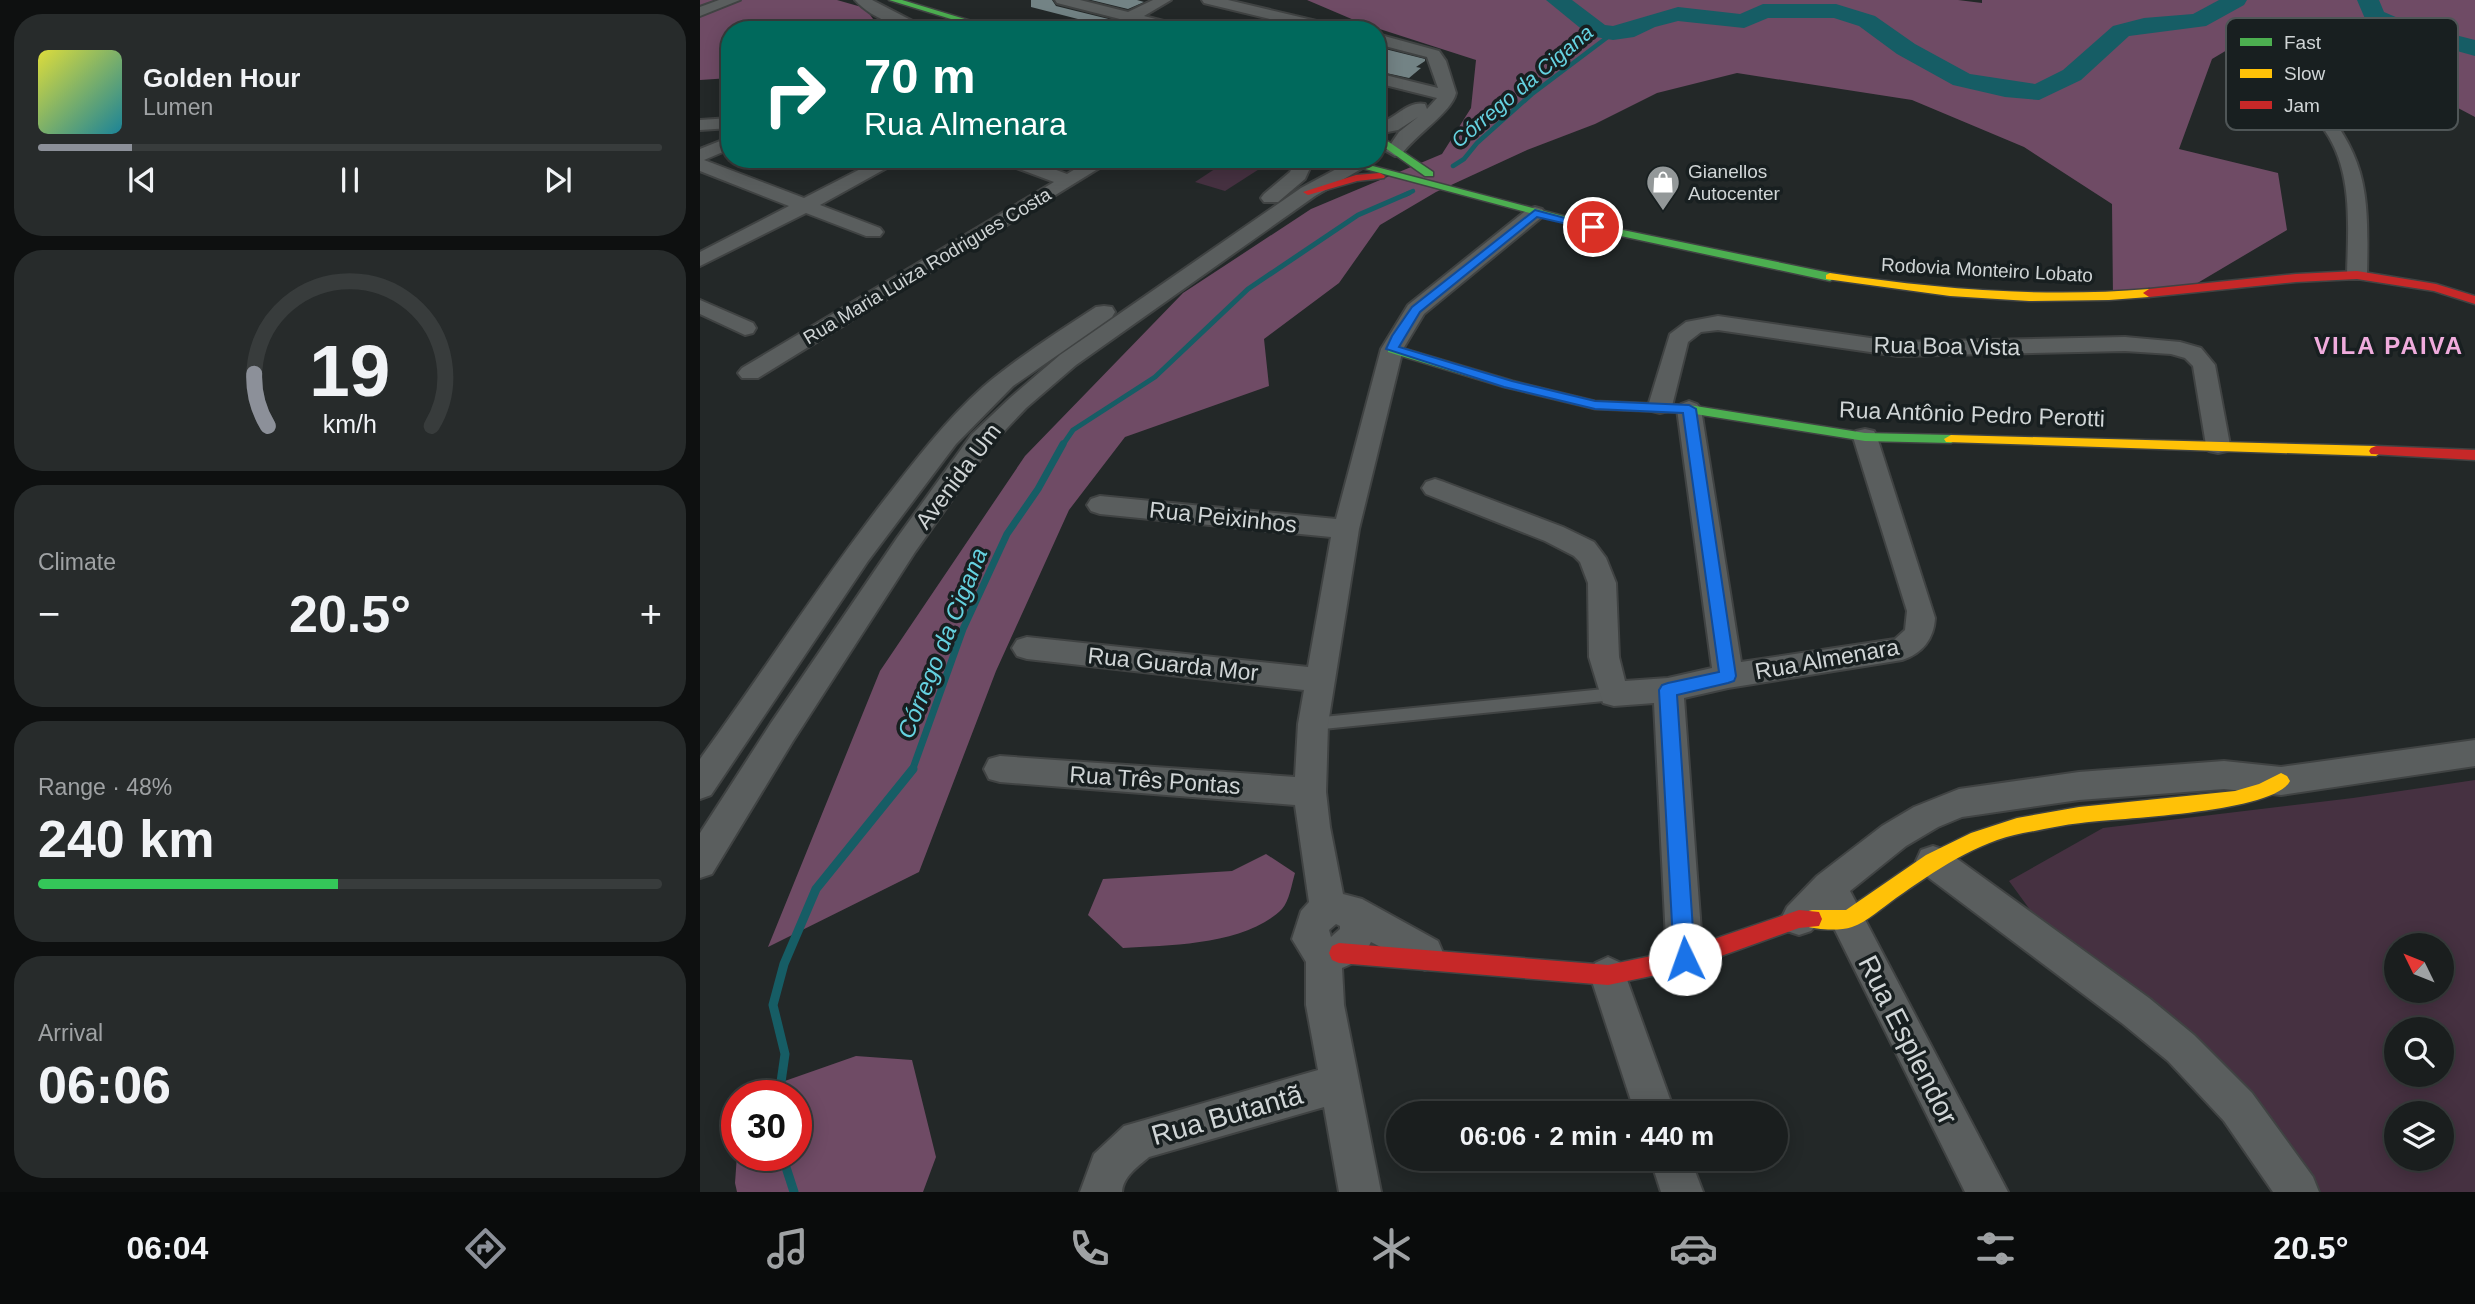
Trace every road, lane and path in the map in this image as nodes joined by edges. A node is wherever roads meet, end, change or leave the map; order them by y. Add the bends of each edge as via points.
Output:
1 (733, 0) edge
2 (893, 0) edge
3 (1062, 0) edge
4 (1164, 0) edge
5 (1209, 0) edge
6 (867, 1) edge
7 (917, 8) junction
8 (702, 12) edge
9 (1130, 17) junction
10 (902, 21) edge
11 (948, 21) edge
12 (964, 21) edge
13 (1146, 21) edge
14 (1299, 21) edge
15 (1386, 41) edge
16 (1386, 80) edge
17 (1445, 93) junction
18 (721, 124) edge
19 (700, 125) edge
20 (2332, 130) edge
21 (1386, 136) edge
22 (1386, 141) edge
23 (1386, 145) edge
24 (721, 146) edge
25 (700, 156) edge
26 (700, 165) edge
27 (877, 168) edge
28 (1033, 168) edge
29 (1090, 168) edge
30 (1301, 168) edge
31 (1341, 168) edge
32 (1375, 168) edge
33 (1405, 177) junction
34 (1068, 181) junction
35 (1308, 192) junction
36 (1461, 192) junction
37 (805, 206) junction
38 (1535, 213) junction
39 (873, 232) dead end
40 (700, 260) edge
41 (2357, 275) junction
42 (2475, 300) edge
43 (700, 306) edge
44 (745, 328) dead end
45 (1392, 349) junction
46 (750, 373) dead end
47 (1660, 406) junction
48 (1689, 409) junction
49 (1865, 437) junction
50 (2218, 445) junction
51 (2472, 458) edge
52 (1435, 488) dead end
53 (1100, 505) dead end
54 (1346, 529) junction
55 (1027, 648) dead end
56 (1728, 676) junction
57 (1319, 680) junction
58 (1668, 690) junction
59 (1615, 694) junction
60 (1313, 724) junction
61 (2475, 753) edge
62 (1000, 769) dead end
63 (2281, 781) junction
64 (700, 785) edge
65 (1310, 792) junction
66 (1933, 861) junction
67 (700, 863) edge
68 (1829, 887) junction
69 (1339, 910) junction
70 (1799, 919) junction
71 (1849, 919) junction
72 (1332, 953) junction
73 (1434, 958) junction
74 (1685, 959) junction
75 (1608, 975) junction
76 (1339, 1083) junction
77 (1651, 1101) edge
78 (1675, 1171) edge
79 (1101, 1192) edge
80 (1360, 1192) edge
81 (1682, 1192) edge
82 (1987, 1192) edge
83 (2298, 1192) edge

1 - 8 street
2 - 7 main road
3 - 9 street
4 - 9 street
5 - 14 street
6 - 10 street
7 - 11 main road
7 - 12 main road
9 - 13 street
15 - 17 street via 1433,54
16 - 17 street
17 - 21 street via 1392,126
17 - 22 street via 1405,136
18 - 19 street
20 - 41 street via 2349,164 2358,217
23 - 36 main road, Rodovia Monteiro Lobato
24 - 25 street
26 - 37 street
27 - 37 street
28 - 34 street
29 - 34 street, Rua Maria Luiza Rodrigues Costa
30 - 64 street via 1278,193 1040,355 962,422 863,548
31 - 35 street, Avenida Um
32 - 33 main road, Rodovia Monteiro Lobato
33 - 35 main road via 1356,178
33 - 36 main road, Rodovia Monteiro Lobato
34 - 46 street, Rua Maria Luiza Rodrigues Costa
35 - 67 street, Avenida Um via 1068,360 981,440 892,567
36 - 38 main road, Rodovia Monteiro Lobato
37 - 39 street
37 - 40 street
38 - 41 main road, Rodovia Monteiro Lobato via 1826,276 1921,291 2113,297
38 - 45 street via 1416,310
41 - 42 main road, Rodovia Monteiro Lobato via 2436,288
43 - 44 street
45 - 47 main road, Rua Antônio Pedro Perotti via 1569,400
45 - 54 street
47 - 48 main road, Rua Antônio Pedro Perotti
47 - 50 street, Rua Boa Vista via 1678,339 1704,323 1898,349 2160,346 2193,354 2204,365
48 - 49 main road, Rua Antônio Pedro Perotti
48 - 56 street
49 - 50 main road, Rua Antônio Pedro Perotti
49 - 56 street, Rua Almenara via 1921,611 1916,639 1902,649
50 - 51 main road, Rua Antônio Pedro Perotti
52 - 59 street via 1554,534 1592,558 1602,583 1604,657
53 - 54 street, Rua Peixinhos
54 - 57 street
55 - 57 street, Rua Guarda Mor
56 - 58 street, Rua Almenara
57 - 60 street
58 - 59 street, Rua Almenara
58 - 74 street
59 - 60 lane
60 - 65 street
61 - 63 street
62 - 65 street, Rua Três Pontas
63 - 66 main road via 2235,799 2017,826
63 - 68 street via 2224,775 2079,786 1959,803 1894,836
65 - 69 street via 1313,827
66 - 71 main road
66 - 83 street via 2181,1048 2238,1107
68 - 70 street
68 - 71 street, Rua Esplendor
69 - 72 street via 1356,916 1359,929 1353,943
69 - 73 street
70 - 71 main road
70 - 74 main road
71 - 82 street, Rua Esplendor
72 - 73 main road
72 - 76 street via 1325,1005
73 - 75 main road
74 - 75 main road
75 - 77 street
76 - 79 street, Rua Butantã via 1138,1140 1108,1168
76 - 80 street
78 - 81 street

